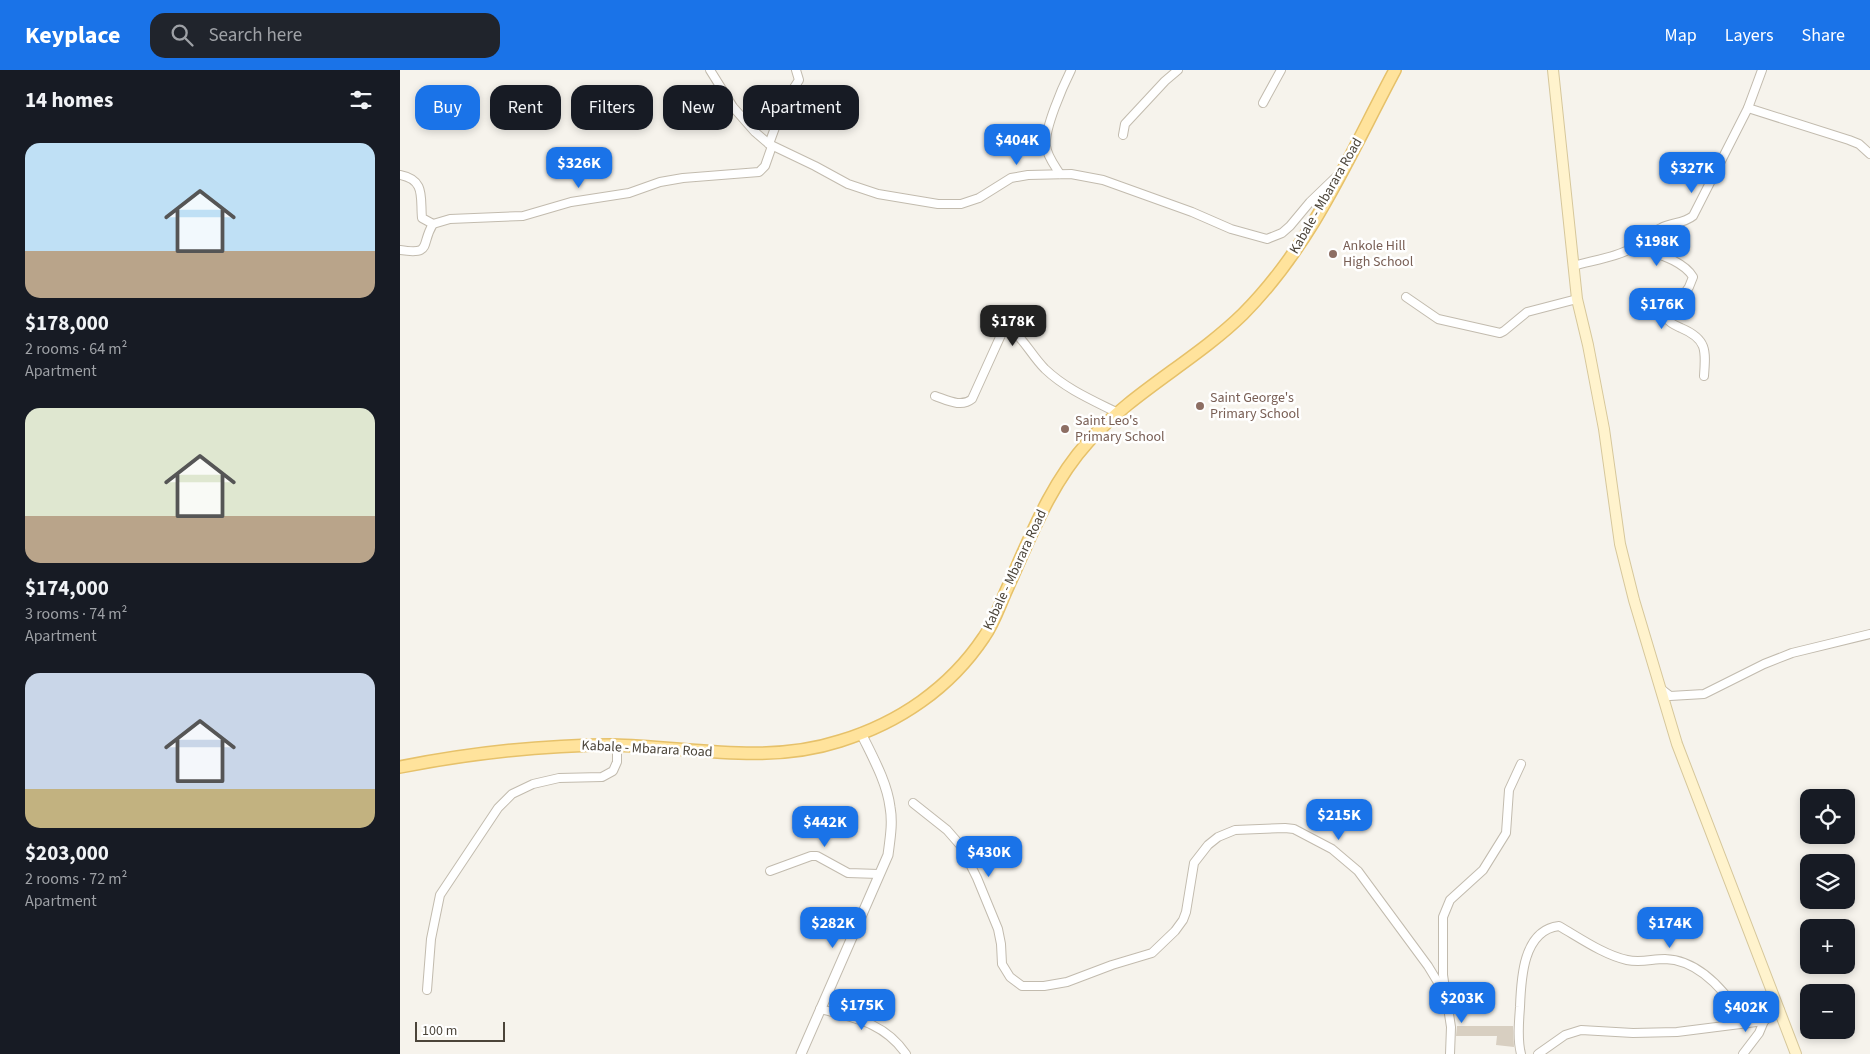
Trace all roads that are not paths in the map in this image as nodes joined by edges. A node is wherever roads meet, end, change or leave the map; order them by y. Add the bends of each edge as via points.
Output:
1 (710, 70) edge
2 (796, 70) edge
3 (1071, 70) edge
4 (1178, 70) edge
5 (1281, 70) edge
6 (1395, 70) edge
7 (1553, 70) edge
8 (1762, 70) edge
9 (1262, 104) dead end
10 (1748, 108) junction
11 (1123, 135) dead end
12 (771, 145) junction
13 (1870, 154) edge
14 (1060, 174) junction
15 (1340, 174) junction
16 (400, 175) edge
17 (433, 224) junction
18 (1636, 246) junction
19 (400, 250) edge
20 (1573, 266) junction
21 (1406, 297) dead end
22 (1577, 299) junction
23 (1704, 376) dead end
24 (935, 396) dead end
25 (1118, 413) junction
26 (1870, 634) edge
27 (1659, 687) junction
28 (861, 733) junction
29 (617, 746) junction
30 (1521, 764) dead end
31 (400, 767) edge
32 (913, 803) dead end
33 (770, 871) dead end
34 (879, 874) junction
35 (427, 990) dead end
36 (1445, 994) junction
37 (820, 1009) junction
38 (1780, 1010) junction
39 (1764, 1021) junction
40 (1746, 1024) junction
41 (800, 1054) edge
42 (906, 1054) edge
43 (1450, 1054) edge
44 (1521, 1054) edge
45 (1538, 1054) edge
46 (1742, 1054) edge
47 (1796, 1054) edge

1 - 12 street via 754,132
2 - 12 street via 799,80 784,103
3 - 14 street via 1060,92 1046,140 1048,154
4 - 11 street via 1126,124
5 - 9 street
6 - 15 main road, Kabale - Mbarara Road
7 - 20 main road
8 - 10 street
10 - 13 street via 1850,140
10 - 18 street via 1693,216 1660,228
12 - 14 street via 848,184 878,194 938,204 960,204 979,198 1011,178
12 - 17 street via 765,166 758,172 675,179 629,193 571,202 523,216 450,219
14 - 15 street via 1103,180 1230,229 1267,239 1290,226
15 - 25 main road, Kabale - Mbarara Road via 1298,248 1250,306 1214,341
16 - 17 street via 415,180 421,191 422,218
17 - 19 street via 421,251
18 - 20 street
18 - 23 street via 1675,263 1693,277 1667,319 1671,324 1695,334 1704,345
20 - 22 main road
21 - 22 street via 1438,319 1500,333 1527,312
22 - 27 main road via 1604,429 1620,544
24 - 25 street via 966,404 972,399 1004,328 1010,328 1059,382
25 - 28 main road, Kabale - Mbarara Road via 1088,442 1062,476 1040,515 986,635 958,670 906,713
26 - 27 street via 1792,653 1704,694 1670,696
27 - 38 main road via 1702,811
28 - 29 main road, Kabale - Mbarara Road via 806,750 766,754
28 - 34 street via 890,806 888,854
29 - 31 main road, Kabale - Mbarara Road via 500,750
29 - 35 street via 617,762 613,771 602,777 559,778 532,784 512,794 498,808 440,895 431,939
30 - 36 street via 1509,790 1506,833 1483,870 1450,900 1443,917
32 - 36 street via 947,830 960,846 998,929 1002,964 1010,977 1022,986 1067,982 1152,953 1183,920 1194,863 1208,845 1235,830 1285,828 1294,829 1332,849 1358,872
33 - 34 street via 817,856 848,873
34 - 37 street
36 - 43 street via 1451,1027
37 - 41 street
37 - 42 street via 871,1023
38 - 39 street
38 - 47 main road
39 - 40 street
39 - 46 street
40 - 44 street via 1717,985 1685,963 1665,959 1640,963 1625,960 1559,926 1551,927 1534,944 1522,972
40 - 45 street via 1677,1032 1581,1030 1565,1035

